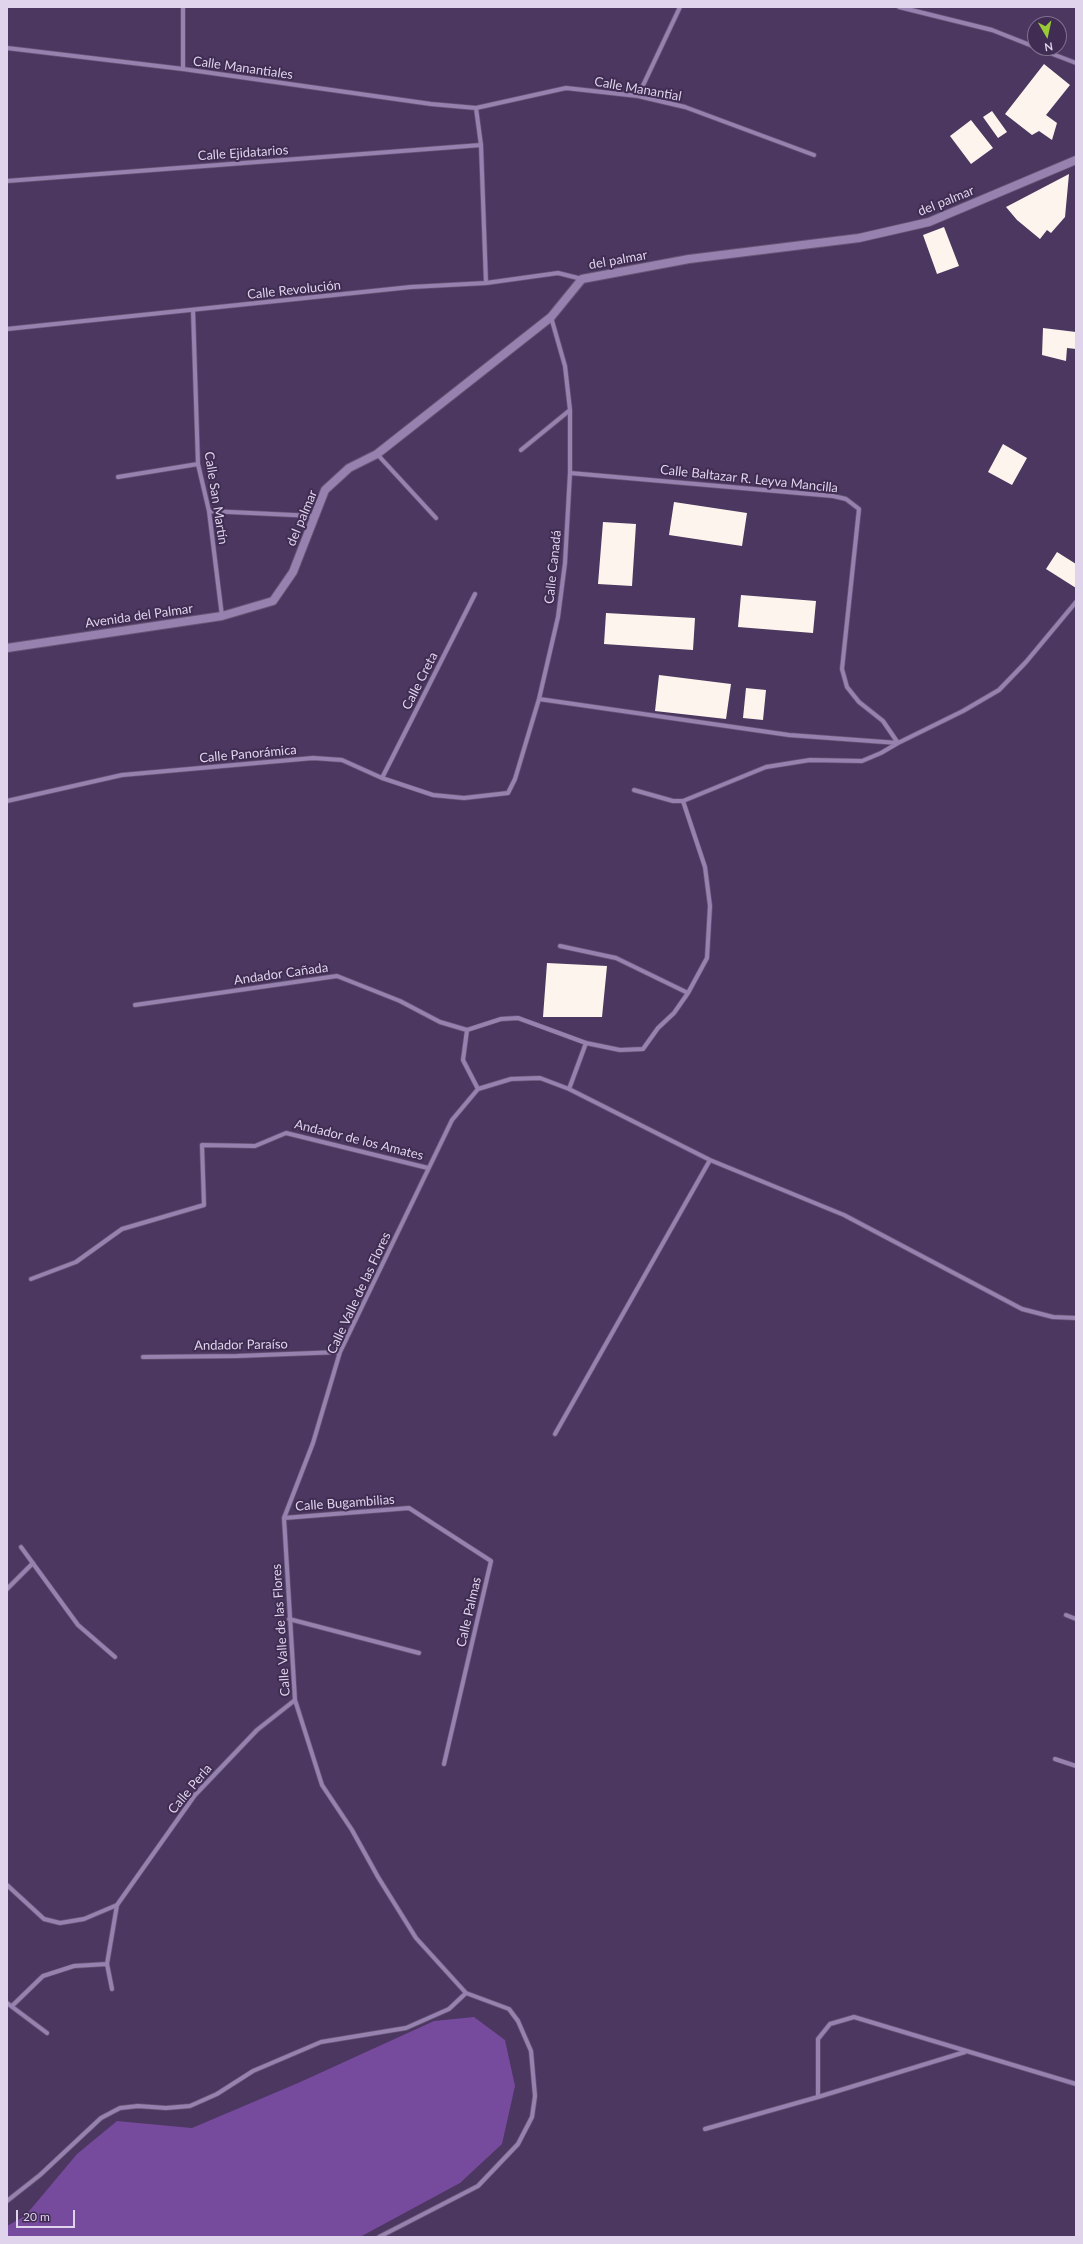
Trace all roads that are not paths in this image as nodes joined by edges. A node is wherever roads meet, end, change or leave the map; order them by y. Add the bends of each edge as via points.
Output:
1 (183, 7) edge
2 (680, 7) edge
3 (899, 7) edge
4 (1027, 44) edge
5 (7, 48) edge
6 (1057, 56) edge
7 (1076, 63) edge
8 (183, 69) junction
9 (638, 96) junction
10 (476, 108) junction
11 (481, 145) junction
12 (814, 155) dead end
13 (1076, 160) edge
14 (7, 181) edge
15 (582, 279) junction
16 (486, 283) junction
17 (193, 310) junction
18 (550, 317) junction
19 (7, 329) edge
20 (570, 410) junction
21 (521, 450) dead end
22 (377, 454) junction
23 (198, 464) junction
24 (570, 473) junction
25 (118, 477) dead end
26 (209, 511) junction
27 (314, 516) junction
28 (436, 518) dead end
29 (475, 594) dead end
30 (273, 601) joint
31 (1076, 602) edge
32 (222, 616) junction
33 (7, 648) edge
34 (539, 699) junction
35 (898, 742) junction
36 (382, 778) junction
37 (634, 790) dead end
38 (487, 796) joint
39 (7, 801) edge
40 (683, 801) junction
41 (560, 946) dead end
42 (688, 993) junction
43 (136, 1005) dead end
44 (467, 1030) junction
45 (586, 1043) junction
46 (478, 1089) junction
47 (568, 1089) junction
48 (710, 1160) junction
49 (428, 1168) junction
50 (31, 1279) dead end
51 (1076, 1318) edge
52 (340, 1352) junction
53 (143, 1357) dead end
54 (555, 1434) dead end
55 (408, 1508) joint
56 (284, 1518) junction
57 (21, 1547) dead end
58 (33, 1563) junction
59 (7, 1589) edge
60 (1066, 1615) dead end
61 (289, 1619) junction
62 (1076, 1620) edge
63 (419, 1653) dead end
64 (115, 1657) dead end
65 (295, 1700) junction
66 (1055, 1759) dead end
67 (444, 1764) dead end
68 (1076, 1766) edge
69 (7, 1885) edge
70 (117, 1905) junction
71 (107, 1964) junction
72 (112, 1989) dead end
73 (466, 1993) junction
74 (7, 2002) edge
75 (12, 2006) junction
76 (48, 2032) dead end
77 (965, 2051) junction
78 (1076, 2084) edge
79 (818, 2097) junction
80 (705, 2129) dead end
81 (7, 2201) edge
82 (379, 2237) edge

1 - 8 street
2 - 9 street
3 - 4 street via 992,30
5 - 8 street, Calle Manantiales
6 - 7 street
8 - 10 street, Calle Manantiales
9 - 10 street, Calle Manantial via 566,88
9 - 12 street, Calle Manantial via 685,107
10 - 11 street
11 - 14 street, Calle Ejidatarios
11 - 16 street
13 - 15 street, del palmar via 929,222 859,238 689,260
15 - 16 street, Calle Revolución via 558,274
15 - 18 street, del palmar
16 - 17 street, Calle Revolución
17 - 19 street, Calle Revolución
17 - 23 street, Calle San Martín
18 - 20 street, Calle Canadá via 565,366
18 - 22 street, del palmar
20 - 21 street
20 - 24 street, Calle Canadá
22 - 27 street, del palmar via 349,468 325,490
22 - 28 street
23 - 25 street
23 - 26 street, Calle San Martín
24 - 34 street, Calle Canadá via 566,563 558,617
24 - 35 street, Calle Baltazar R. Leyva Mancilla via 846,499 858,509 842,669 847,687 859,702 884,721
26 - 27 street
26 - 32 street, Calle San Martín
27 - 30 street, del palmar via 293,572
29 - 36 street, Calle Creta
30 - 32 street, Avenida del Palmar
31 - 35 street via 999,690
32 - 33 street, Avenida del Palmar
34 - 35 street via 789,736
34 - 38 street, Calle Canadá via 508,793
35 - 40 street via 881,754 862,761 810,760 766,767
36 - 38 street, Calle Panorámica via 433,795 464,798
36 - 39 street, Calle Panorámica via 342,760 313,758 122,775
37 - 40 street via 673,801
40 - 42 street via 705,867 710,906 707,958
41 - 42 street via 616,958
42 - 45 street via 643,1049 620,1050
43 - 44 street, Andador Cañada via 337,976 400,1001 440,1022
44 - 45 street via 518,1018
44 - 46 street via 463,1060
45 - 47 street
46 - 47 street via 511,1079 540,1078
46 - 49 street, Calle Valle de las Flores via 452,1120
47 - 48 street
48 - 51 street via 844,1214 1022,1309 1052,1317
48 - 54 street
49 - 50 street, Andador de los Amates via 286,1133 255,1146 202,1145 204,1204 122,1229 76,1262
49 - 52 street, Calle Valle de las Flores via 382,1269
52 - 53 street, Andador Paraíso
52 - 56 street, Calle Valle de las Flores via 313,1443
55 - 56 street, Calle Bugambilias
55 - 67 street, Calle Palmas via 491,1560
56 - 61 street, Calle Valle de las Flores
57 - 58 street
58 - 59 street
58 - 64 street via 78,1625
60 - 62 street
61 - 63 street
61 - 65 street, Calle Valle de las Flores
65 - 70 street, Calle Perla via 257,1730 195,1795
65 - 73 street, Calle Valle de las Flores via 322,1784 416,1938
66 - 68 street
69 - 70 street via 44,1919 60,1922 84,1919
70 - 71 street, Calle Perla
71 - 72 street, Calle Perla
71 - 75 street via 74,1966 43,1976
73 - 81 street via 449,2009 406,2028 322,2042 253,2071 217,2094 190,2106 120,2108 101,2118 40,2175
73 - 82 street, Calle Valle de las Flores via 509,2009 518,2021 531,2051 535,2096 532,2117 518,2144 478,2186
74 - 75 street
75 - 76 street
77 - 78 street
77 - 79 street
77 - 79 street via 854,2017 830,2024 818,2039
79 - 80 street

